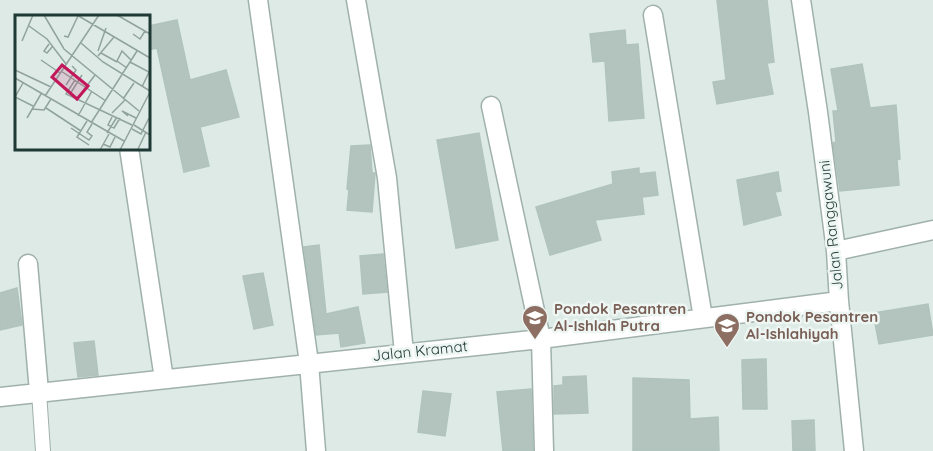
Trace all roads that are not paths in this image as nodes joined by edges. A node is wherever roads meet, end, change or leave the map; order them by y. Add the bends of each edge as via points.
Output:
1 (258, 0) edge
2 (356, 0) edge
3 (801, 0) edge
4 (653, 15) dead end
5 (491, 106) dead end
6 (129, 150) edge
7 (933, 230) edge
8 (836, 251) junction
9 (28, 264) dead end
10 (839, 301) junction
11 (703, 318) junction
12 (541, 339) junction
13 (404, 353) junction
14 (309, 363) junction
15 (164, 379) junction
16 (39, 392) junction
17 (0, 397) edge
18 (43, 451) edge
19 (316, 451) edge
20 (544, 451) edge
21 (854, 451) edge

1 - 14 street
2 - 13 street via 387,178
3 - 8 street, Jalan Ranggawuni
4 - 11 street
5 - 12 street
6 - 15 street
7 - 8 street
8 - 10 street, Jalan Ranggawuni
9 - 16 street
10 - 11 street, Jalan Kramat
10 - 21 street, Jalan Ranggawuni
11 - 12 street, Jalan Kramat
12 - 13 street, Jalan Kramat
12 - 20 street
13 - 14 street, Jalan Kramat
14 - 15 street, Jalan Kramat
14 - 19 street
15 - 16 street, Jalan Kramat
16 - 17 street, Jalan Kramat
16 - 18 lane

